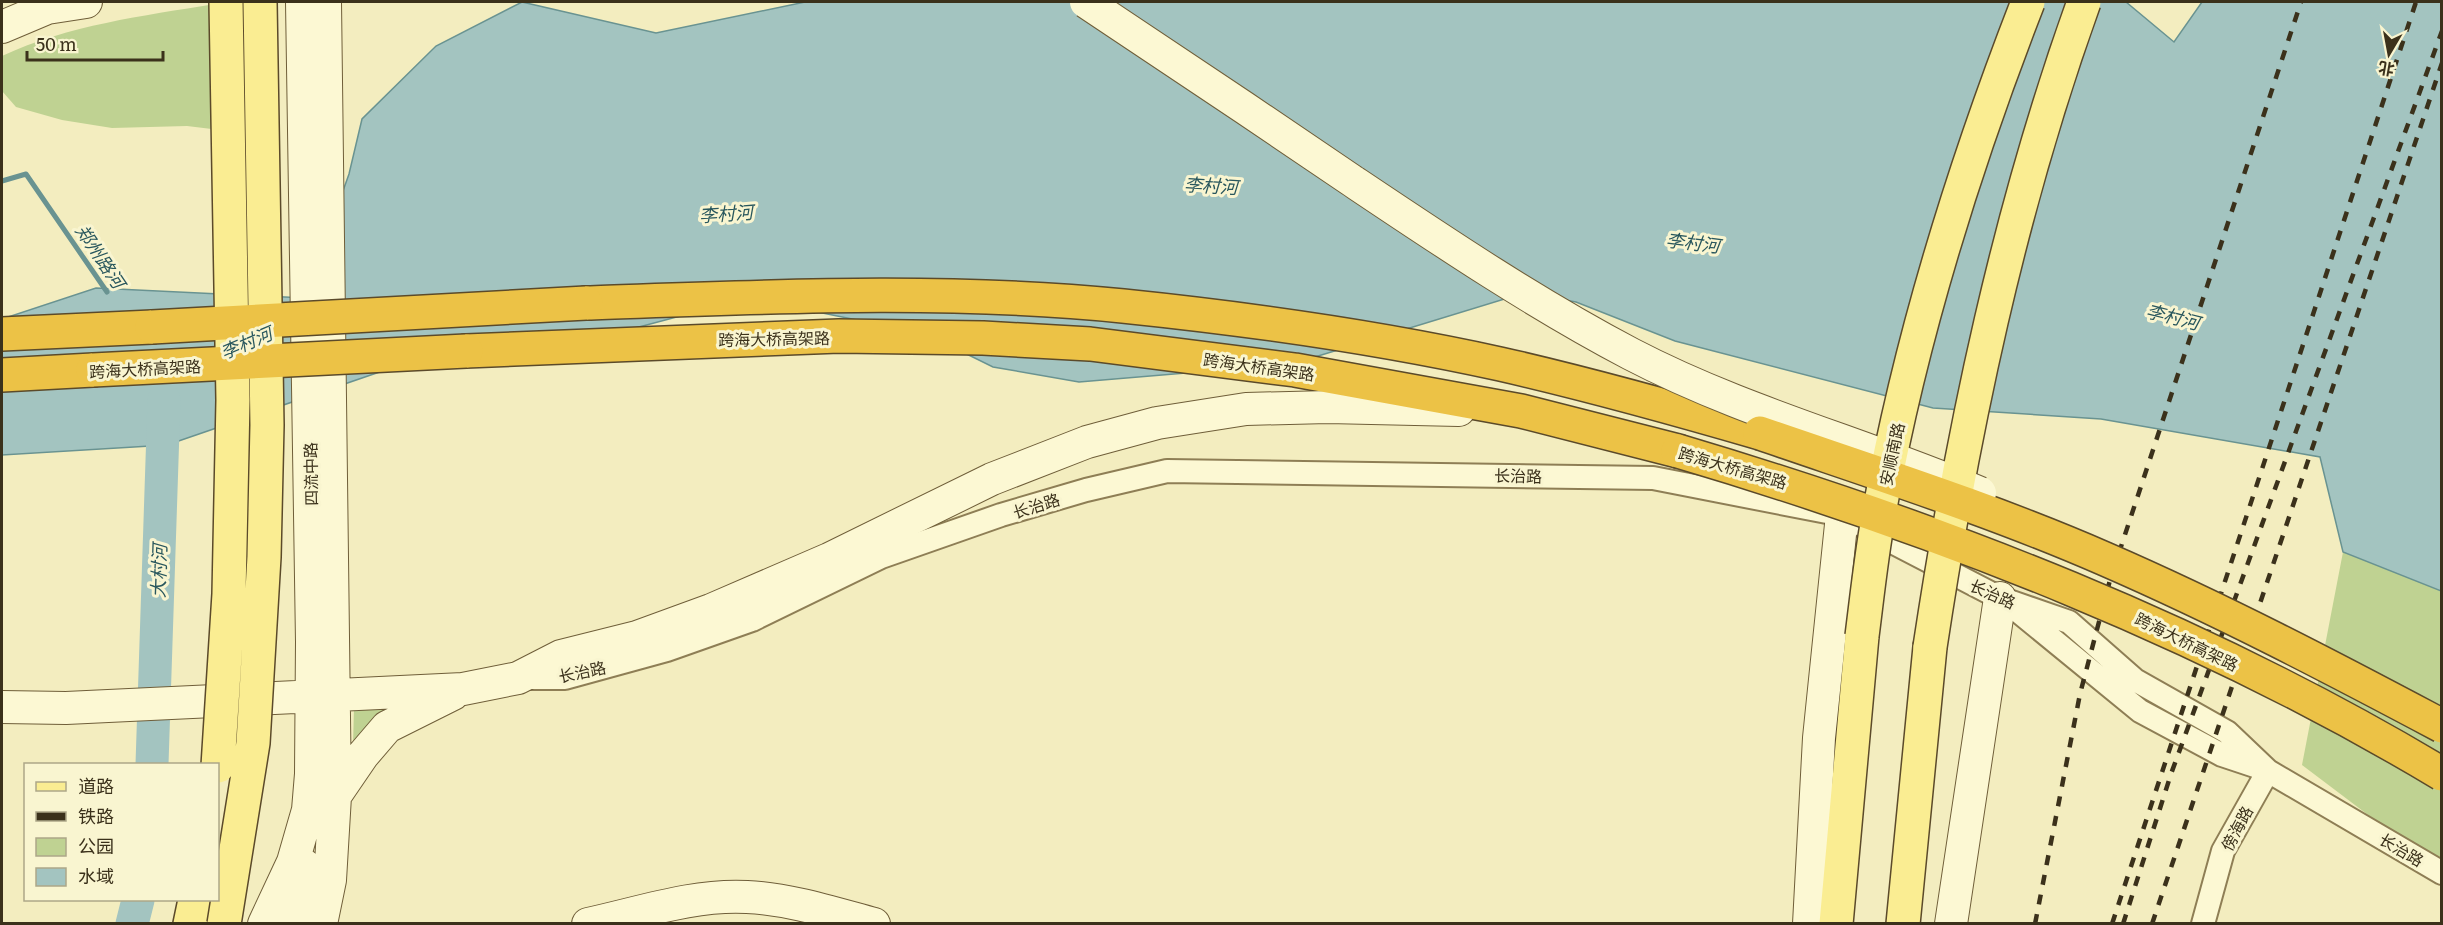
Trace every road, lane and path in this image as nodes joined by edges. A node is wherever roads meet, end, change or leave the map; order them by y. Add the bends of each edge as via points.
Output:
1 (86, 2) edge
2 (226, 2) edge
3 (260, 2) edge
4 (1086, 2) edge
5 (2028, 2) edge
6 (2084, 2) edge
7 (314, 8) edge
8 (2, 27) edge
9 (2, 334) edge
10 (2, 375) edge
11 (1521, 411) junction
12 (1842, 514) junction
13 (2105, 559) junction
14 (2000, 598) junction
15 (518, 678) junction
16 (463, 689) junction
17 (322, 695) junction
18 (2, 707) edge
19 (2442, 726) edge
20 (218, 763) edge
21 (2268, 771) junction
22 (2442, 774) edge
23 (321, 803) junction
24 (2442, 873) edge
25 (195, 901) edge
26 (326, 917) edge
27 (190, 924) edge
28 (224, 924) edge
29 (264, 924) edge
30 (294, 924) edge
31 (588, 924) edge
32 (874, 924) edge
33 (1809, 924) edge
34 (1836, 924) edge
35 (1903, 924) edge
36 (1951, 924) edge
37 (2203, 924) edge

1 - 8 main road via 47,8
2 - 20 main road, bridge via 233,400 229,594
3 - 28 main road, bridge via 267,425 264,557 253,743
4 - 13 main road, bridge via 1436,237 1605,339 1699,386 1921,468 2049,522
5 - 34 main road, 安顺南路, bridge via 1966,170 1921,324 1877,521 1862,636
6 - 35 main road, bridge via 2021,200 1960,464 1930,647
7 - 17 main road, 四流中路, bridge
9 - 13 highway, bridge via 811,295 984,298 1120,306 1293,327 1476,360 1656,403 1760,433
10 - 11 highway, 跨海大桥高架路, bridge via 709,340 839,336 983,338 1090,344 1295,370
11 - 15 main road via 1246,409 1148,426 1087,442 1033,461 829,559 711,610 637,637 561,656
11 - 22 highway, 跨海大桥高架路, bridge via 1797,486 1989,554 2085,593 2255,674
12 - 14 street, 长治路 via 1839,515
12 - 15 street, 长治路 via 1653,478 1167,471 1075,493 880,557 752,620 668,650 566,678
12 - 33 main road via 1819,738
13 - 19 highway, bridge via 2291,646
14 - 21 street, 长治路 via 2140,711 2222,755
14 - 36 main road
15 - 16 main road
16 - 17 main road
16 - 23 main road via 387,727
17 - 18 main road via 66,708
17 - 23 main road, 四流中路
21 - 24 street, 长治路
21 - 37 street, 傍海路 via 2223,851
23 - 26 main road, 四流中路
23 - 29 main road, 四流中路
23 - 30 main road
25 - 27 main road
31 - 32 main road via 699,900 747,897 801,905

